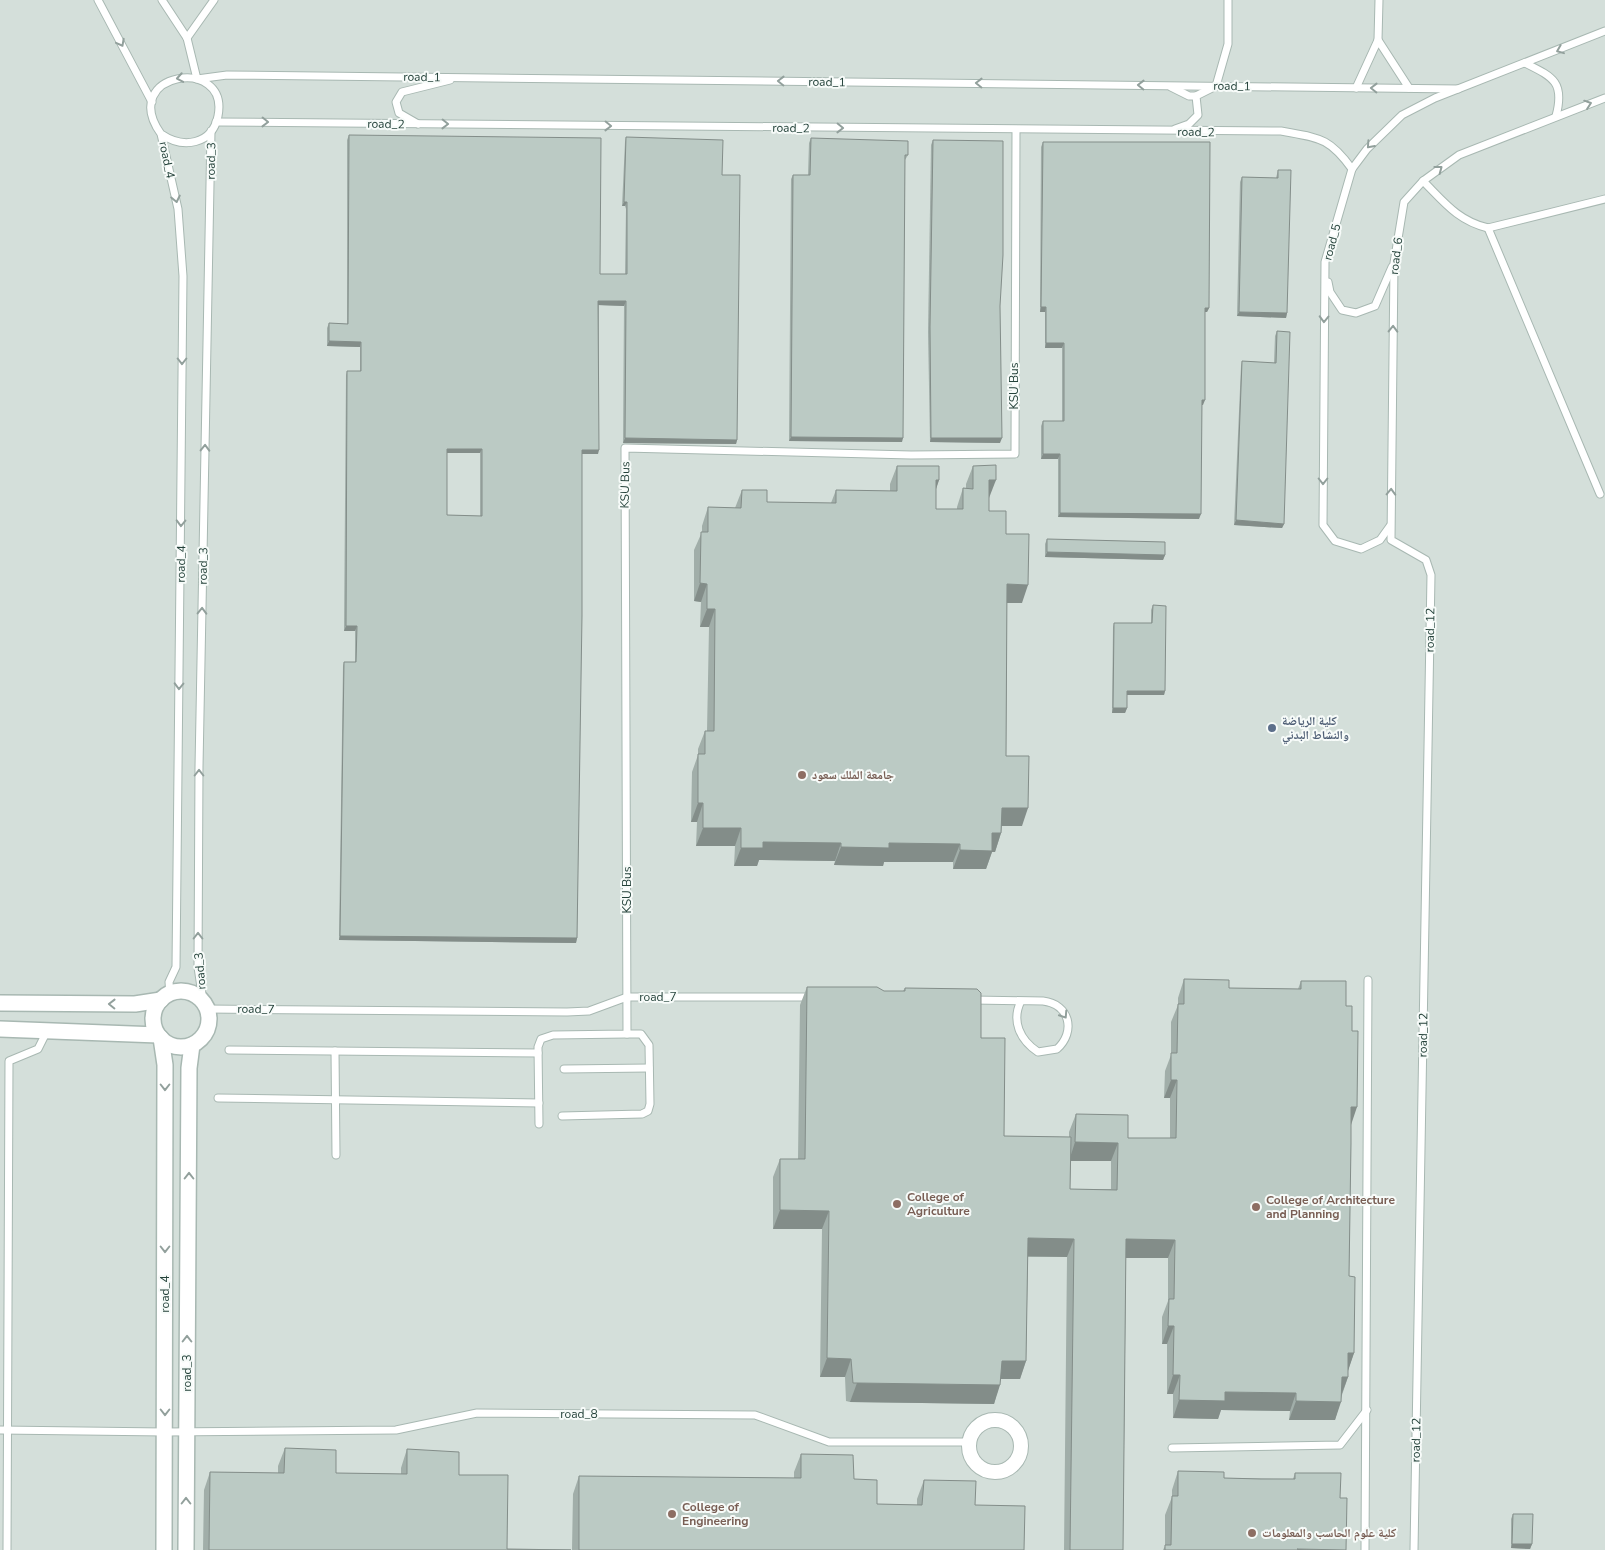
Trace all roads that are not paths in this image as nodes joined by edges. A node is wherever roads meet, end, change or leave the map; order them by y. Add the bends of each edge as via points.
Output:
1 (98, 0) edge
2 (162, 0) edge
3 (214, 0) edge
4 (1228, 0) edge
5 (1379, 0) edge
6 (1605, 31) edge
7 (187, 38) junction
8 (1378, 40) junction
9 (1525, 64) junction
10 (463, 78) junction
11 (198, 79) junction
12 (1168, 86) junction
13 (1216, 86) junction
14 (1356, 88) junction
15 (1409, 88) junction
16 (1458, 89) junction
17 (1196, 96) junction
18 (1605, 98) edge
19 (152, 102) junction
20 (1556, 116) junction
21 (216, 122) junction
22 (419, 124) junction
23 (1016, 130) junction
24 (211, 131) junction
25 (1170, 131) junction
26 (161, 134) junction
27 (1352, 169) junction
28 (1423, 181) junction
29 (1605, 199) edge
30 (1488, 228) junction
31 (1326, 262) junction
32 (1394, 263) junction
33 (1600, 494) dead end
34 (1390, 526) junction
35 (1391, 540) joint
36 (1368, 980) dead end
37 (165, 997) junction
38 (627, 997) junction
39 (817, 998) edge
40 (968, 1000) edge
41 (1021, 1001) junction
42 (0, 1003) edge
43 (205, 1005) junction
44 (0, 1030) edge
45 (47, 1030) junction
46 (627, 1034) junction
47 (160, 1037) junction
48 (192, 1045) junction
49 (229, 1050) dead end
50 (335, 1051) junction
51 (538, 1054) junction
52 (650, 1068) junction
53 (564, 1069) dead end
54 (218, 1098) dead end
55 (335, 1100) junction
56 (539, 1103) junction
57 (562, 1116) dead end
58 (539, 1124) dead end
59 (336, 1155) dead end
60 (1367, 1410) junction
61 (4, 1430) edge
62 (187, 1431) junction
63 (165, 1432) junction
64 (969, 1442) dead end
65 (1172, 1448) dead end
66 (7, 1550) edge
67 (164, 1550) edge
68 (186, 1550) edge
69 (1365, 1550) edge
70 (1414, 1550) edge

1 -> 19 lane
2 - 7 lane
3 - 7 lane
4 - 13 lane via 1228,44
5 - 8 lane
6 -> 9 lane, road_5
7 - 11 lane
8 - 14 lane
8 - 15 lane
9 - 16 lane, road_5
9 - 20 lane via 1558,84 1561,99
10 - 11 lane, road_1 via 227,75
12 -> 10 lane, road_1
10 - 22 lane via 402,92 396,102 399,113
11 -> 19 lane via 175,78 157,91
11 - 21 lane via 215,96
12 - 13 lane, road_1
12 - 17 lane
13 - 14 lane, road_1
13 - 17 lane
15 -> 14 lane, road_1
15 - 16 lane, road_1
16 -> 27 lane, road_5 via 1402,115 1367,149
17 - 25 lane via 1198,115 1188,124
20 -> 18 lane, road_6
19 - 26 lane via 151,114
28 -> 20 lane, road_6 via 1459,155
21 -> 22 lane, road_2
21 - 24 lane
22 -> 23 lane, road_2
23 - 25 lane, road_2
23 - 38 lane, KSU Bus via 1015,454 911,455 625,448
24 - 26 lane via 204,138 182,144
43 -> 24 lane, road_3 via 198,967 199,767
25 - 27 lane, road_2 via 1281,131 1317,138 1338,150
26 -> 37 lane, road_4 via 178,209 183,276 176,967
27 - 31 lane, road_5
28 - 30 lane via 1460,218
28 - 32 lane, road_6 via 1404,202
29 - 30 lane
30 - 33 lane
31 - 32 lane via 1330,292 1342,310 1356,313 1375,306
31 -> 34 lane, road_5 via 1323,525 1334,541 1362,549 1380,540
34 -> 32 lane, road_6
34 - 35 lane, road_6
35 - 70 lane, road_12 via 1426,560 1431,575
36 - 60 lane
37 -> 42 street via 135,1004
37 - 43 street via 188,992
37 - 47 street via 153,1015 153,1024
38 - 39 lane, road_7
38 - 43 lane, road_7 via 582,1012
38 - 46 lane, KSU Bus
40 - 41 lane
41 -> 41 lane via 1052,1002 1063,1011 1069,1020 1069,1030 1057,1050 1038,1052 1024,1039 1016,1017
43 - 48 street via 208,1026 199,1041
44 - 45 street
45 - 47 street
45 - 61 lane via 38,1049 10,1060
46 - 51 lane via 553,1035 541,1039
46 - 52 lane via 641,1034 646,1038
47 - 48 street via 175,1047
47 -> 63 street, road_4 via 165,1065
62 -> 48 street, road_3 via 189,1068
49 - 50 lane
50 - 51 lane
50 - 55 lane
51 - 56 lane
52 - 53 lane
52 - 57 lane via 648,1111 642,1114
54 - 55 lane
55 - 56 lane
55 - 59 lane
56 - 58 lane
60 - 65 lane via 1340,1445
60 - 69 lane
61 - 63 lane, road_8
61 - 66 lane
62 - 63 lane, road_8
62 - 64 lane, road_8 via 396,1430 477,1413 755,1415 829,1442
68 -> 62 street, road_3
63 - 67 street, road_4

